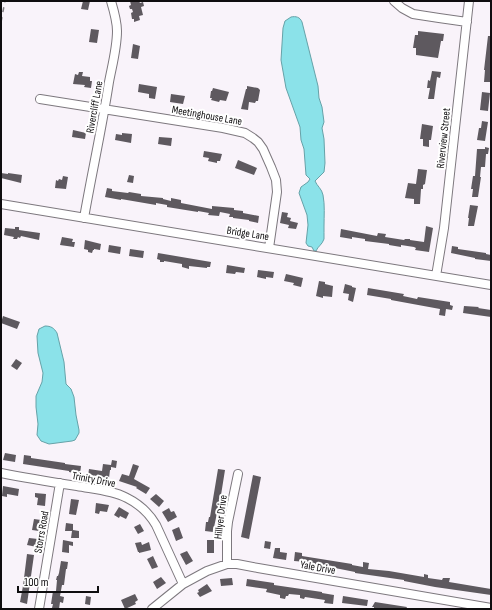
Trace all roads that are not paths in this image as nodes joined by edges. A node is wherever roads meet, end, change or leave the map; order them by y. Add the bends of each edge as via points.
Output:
1 (111, 1) edge
2 (394, 1) edge
3 (469, 1) edge
4 (467, 22) junction
5 (40, 99) dead end
6 (105, 110) junction
7 (1, 204) edge
8 (84, 218) junction
9 (269, 248) junction
10 (436, 276) junction
11 (491, 285) edge
12 (1, 473) edge
13 (238, 474) dead end
14 (60, 483) junction
15 (227, 564) junction
16 (182, 584) junction
17 (491, 608) edge
18 (39, 609) edge
19 (154, 609) edge

1 - 6 street, Rivercliff Lane via 117,31
2 - 4 street via 412,14
3 - 4 street, Riverview Street
4 - 10 street, Riverview Street via 444,228
5 - 6 street, Meetinghouse Lane
6 - 8 street, Rivercliff Lane
6 - 9 street, Meetinghouse Lane via 223,128 245,133 258,142 276,180 277,192
7 - 8 street, Bridge Lane
8 - 9 street, Bridge Lane
9 - 10 street, Bridge Lane
10 - 11 street, Bridge Lane
12 - 14 street, Trinity Drive
13 - 15 street, Hillyer Drive via 228,522
14 - 16 street, Trinity Drive via 108,491 126,497 138,505 151,516
14 - 18 street, Storrs Road
15 - 16 street, Yale Drive
15 - 17 street, Yale Drive
16 - 19 street, Yale Drive

